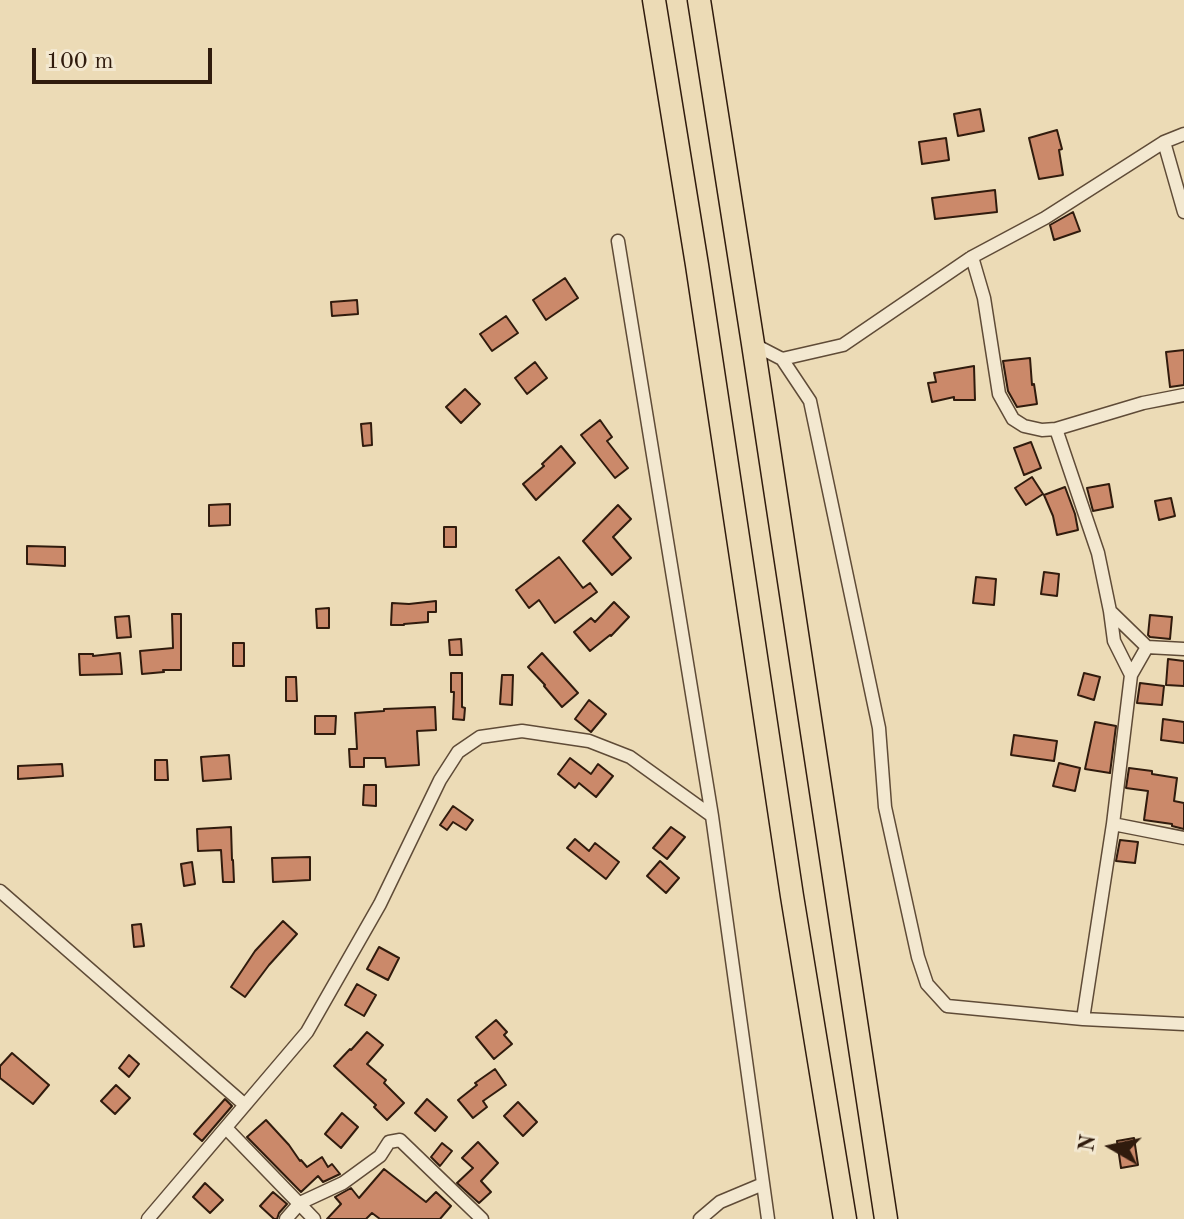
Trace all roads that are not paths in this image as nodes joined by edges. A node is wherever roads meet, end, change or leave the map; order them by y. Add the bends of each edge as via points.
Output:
1 (654, 0) edge
2 (699, 0) edge
3 (1184, 134) edge
4 (1164, 142) junction
5 (1184, 212) edge
6 (618, 241) dead end
7 (972, 257) junction
8 (753, 344) junction
9 (782, 359) junction
10 (1184, 395) edge
11 (1056, 429) junction
12 (1110, 611) junction
13 (1147, 647) junction
14 (1184, 649) edge
15 (1131, 675) junction
16 (712, 816) junction
17 (1113, 824) junction
18 (1184, 838) edge
19 (0, 891) edge
20 (1083, 1019) junction
21 (1184, 1024) edge
22 (245, 1105) junction
23 (226, 1128) junction
24 (763, 1184) junction
25 (300, 1203) junction
26 (148, 1219) edge
27 (286, 1219) edge
28 (314, 1219) edge
29 (482, 1219) edge
30 (700, 1219) edge
31 (768, 1219) edge
32 (845, 1219) edge
33 (886, 1219) edge

1 - 32 highway
2 - 8 highway
3 - 4 street
4 - 5 street
4 - 7 street via 1045,218
6 - 16 street
7 - 9 street via 843,345
7 - 11 street via 999,394 1013,419 1024,426
8 - 9 street
8 - 33 highway
9 - 20 street via 810,401 879,728 885,807 927,984 947,1006
10 - 11 street
11 - 12 street via 1098,553
12 - 13 street
12 - 15 street via 1114,641
13 - 14 street
13 - 15 street
15 - 17 street
16 - 22 street via 630,757 589,741 522,731 480,737 458,752 440,780 380,904 307,1032
16 - 24 street
17 - 18 street
17 - 20 street
19 - 22 street
20 - 21 street
22 - 23 street
23 - 25 street
23 - 26 street
24 - 30 street via 720,1202
24 - 31 street
25 - 27 street
25 - 28 street
25 - 29 street via 343,1183 380,1156 389,1142 400,1140

